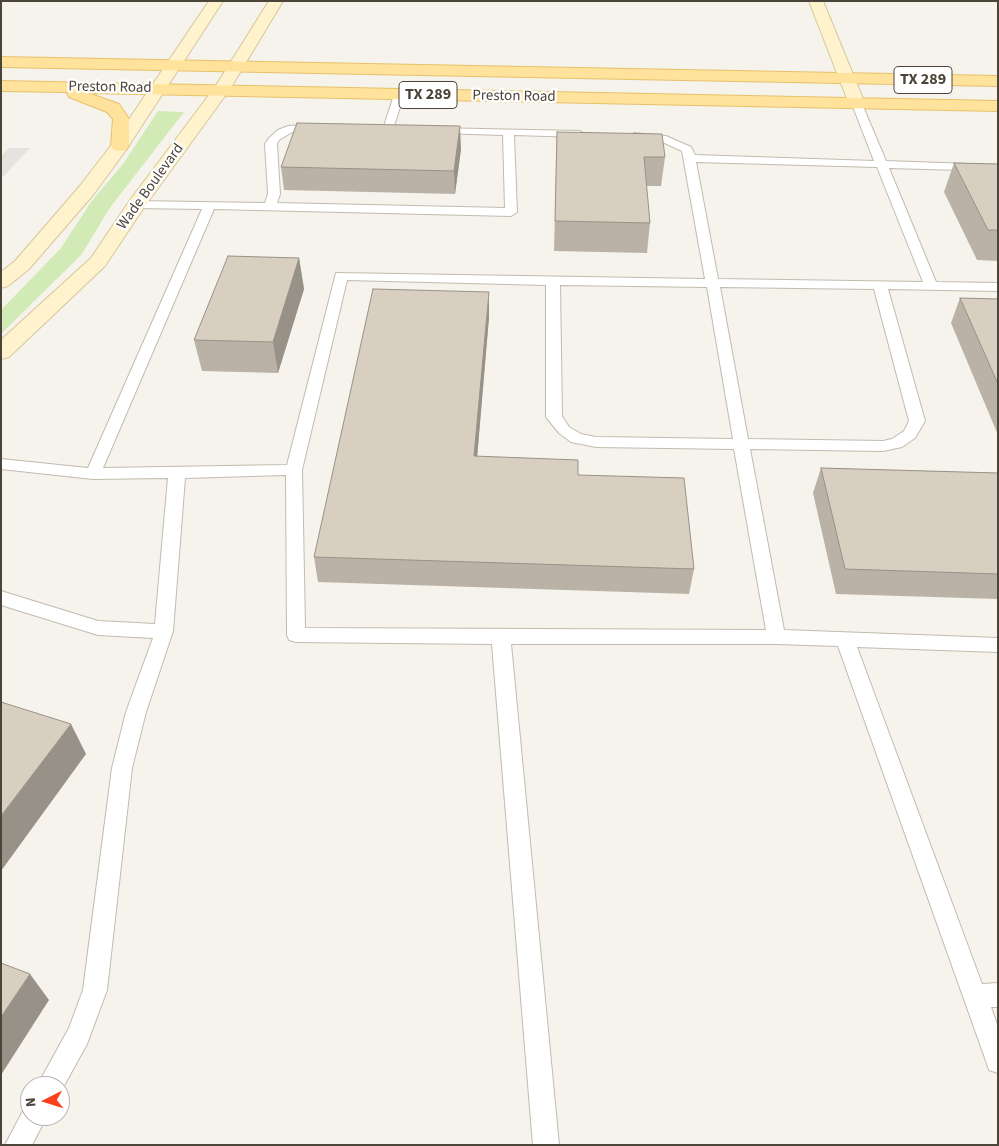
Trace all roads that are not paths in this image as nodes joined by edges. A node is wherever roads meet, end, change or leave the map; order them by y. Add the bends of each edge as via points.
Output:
1 (216, 1) edge
2 (276, 1) edge
3 (816, 1) edge
4 (1, 62) edge
5 (173, 66) junction
6 (237, 66) junction
7 (848, 79) junction
8 (998, 81) edge
9 (1, 86) edge
10 (158, 89) junction
11 (222, 89) junction
12 (399, 95) junction
13 (857, 104) junction
14 (998, 106) edge
15 (332, 127) edge
16 (388, 129) edge
17 (424, 130) edge
18 (508, 132) junction
19 (596, 134) edge
20 (626, 135) edge
21 (120, 146) junction
22 (690, 158) junction
23 (880, 164) junction
24 (998, 168) edge
25 (137, 204) junction
26 (209, 207) junction
27 (270, 207) junction
28 (553, 281) junction
29 (1, 282) edge
30 (712, 284) junction
31 (880, 286) junction
32 (931, 286) junction
33 (998, 287) edge
34 (1, 352) edge
35 (741, 444) junction
36 (2, 465) edge
37 (294, 470) junction
38 (177, 472) junction
39 (93, 474) junction
40 (1, 598) edge
41 (164, 632) junction
42 (502, 637) junction
43 (776, 637) junction
44 (845, 639) junction
45 (998, 644) edge
46 (998, 995) edge
47 (974, 996) junction
48 (998, 1061) edge
49 (55, 1076) edge
50 (28, 1126) edge
51 (18, 1145) edge
52 (546, 1145) edge

1 - 5 street
2 - 6 street, Wade Boulevard
3 - 7 street
4 - 5 main road, Preston Road / TX 289
5 - 6 main road, Preston Road / TX 289
5 - 10 street
6 - 7 main road, Preston Road / TX 289
6 - 11 street, Wade Boulevard
7 - 8 main road, Preston Road / TX 289
7 - 13 street
9 - 10 main road, Preston Road / TX 289
9 - 21 main road via 67,92 111,108 121,119
10 - 11 main road, Preston Road / TX 289
10 - 21 street
11 - 12 main road, Preston Road / TX 289
11 - 25 street, Wade Boulevard
12 - 13 main road, Preston Road / TX 289
12 - 16 lane
13 - 14 main road, Preston Road / TX 289
13 - 23 lane
15 - 27 lane via 292,128 274,138 271,144 274,194
17 - 18 lane
18 - 19 lane
18 - 27 lane via 511,212
20 - 22 lane via 662,138 686,149
21 - 29 street via 22,265
22 - 23 lane
22 - 30 lane
23 - 24 lane
23 - 32 lane
25 - 26 lane
25 - 34 street, Wade Boulevard via 98,262
26 - 27 lane
26 - 39 lane
28 - 30 lane
28 - 35 lane via 554,417 564,430 576,438 596,442
28 - 37 lane via 341,276
30 - 31 lane
30 - 35 lane
31 - 32 lane
31 - 35 lane via 917,421 910,434 897,443 883,446
32 - 33 lane
35 - 43 lane
36 - 39 lane
37 - 38 lane
37 - 42 lane via 296,634
38 - 39 lane
38 - 41 lane
40 - 41 lane via 98,628
41 - 49 lane via 136,712 122,768 95,990 78,1035
42 - 43 lane
42 - 52 lane
43 - 44 lane
44 - 45 lane
44 - 47 lane
46 - 47 lane
47 - 48 lane
50 - 51 lane

